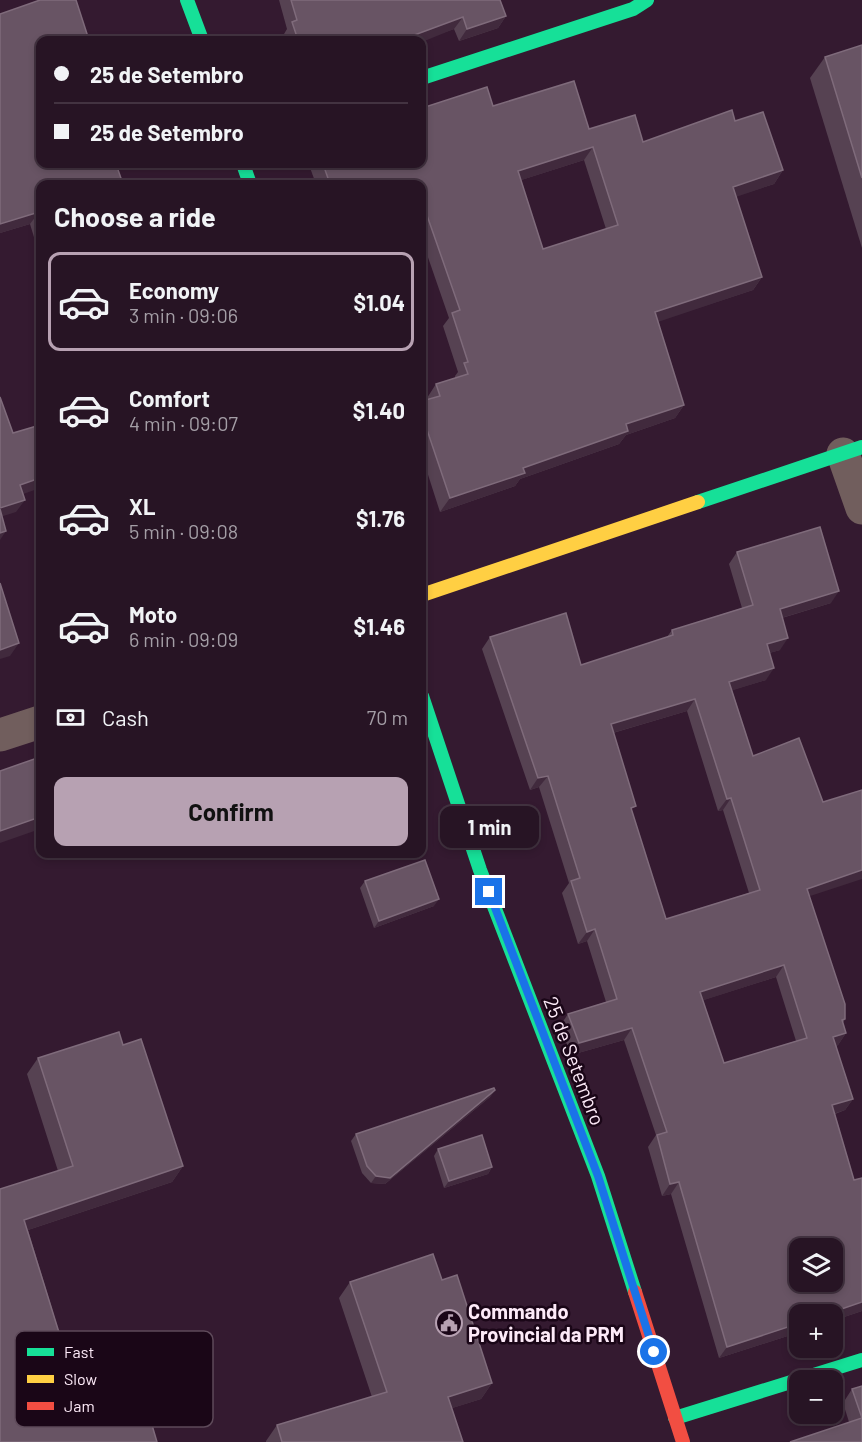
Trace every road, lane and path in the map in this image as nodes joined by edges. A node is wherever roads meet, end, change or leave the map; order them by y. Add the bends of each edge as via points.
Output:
1 (187, 0) edge
2 (647, 0) edge
3 (200, 36) edge
4 (426, 77) edge
5 (852, 450) edge
6 (862, 508) edge
7 (426, 595) edge
8 (426, 708) edge
9 (36, 723) edge
10 (0, 735) edge
11 (862, 1360) edge
12 (675, 1418) junction
13 (683, 1442) edge

1 - 3 street
2 - 4 street via 633,9
5 - 6 street
5 - 7 street
8 - 12 street, 25 de Setembro via 480,870 598,1176
9 - 10 street
11 - 12 street
12 - 13 street, 25 de Setembro

